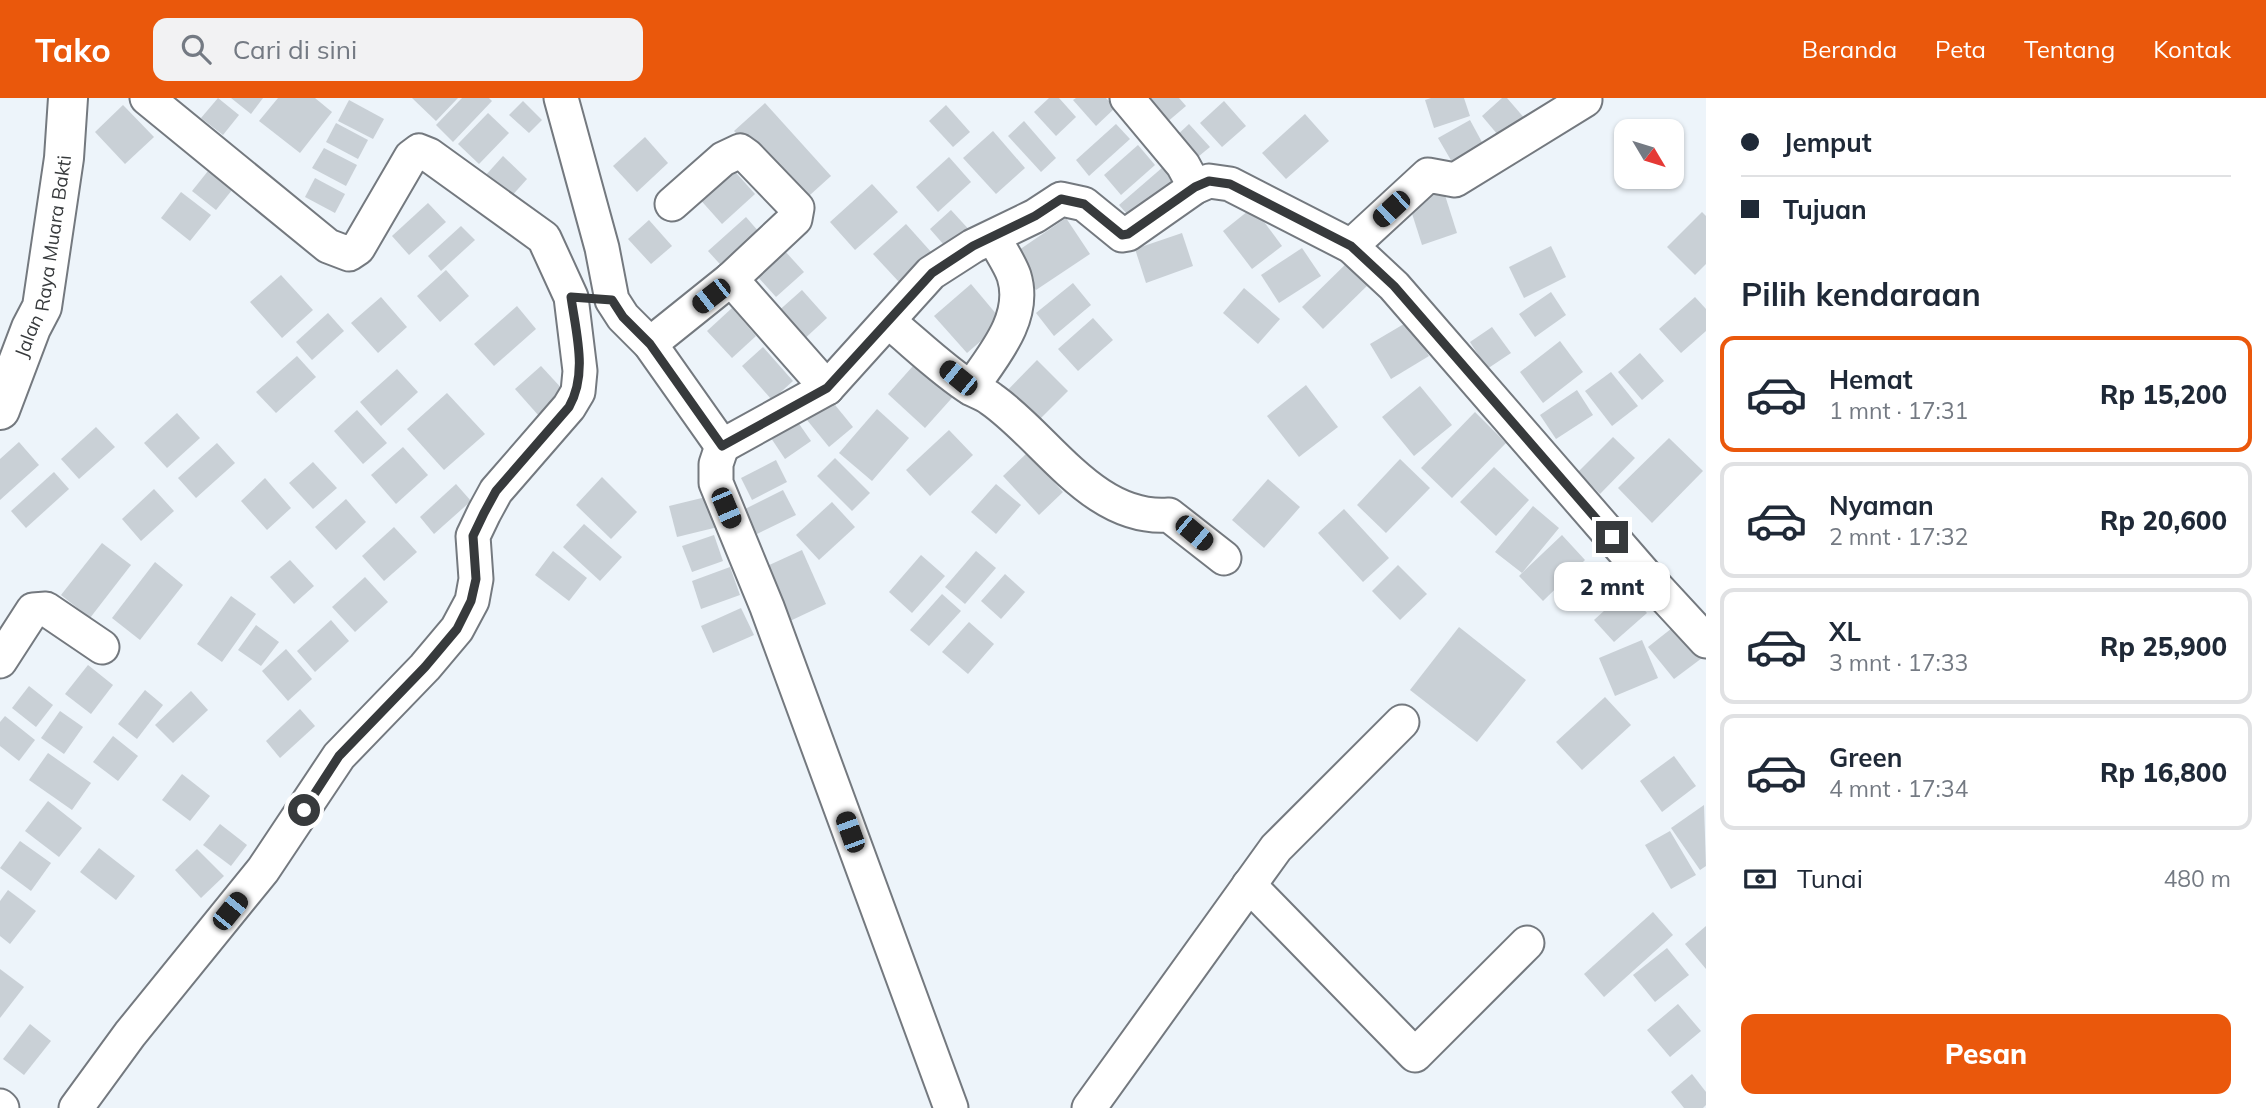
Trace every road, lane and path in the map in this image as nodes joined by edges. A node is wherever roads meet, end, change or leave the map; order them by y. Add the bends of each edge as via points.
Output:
1 (68, 98) edge
2 (146, 98) edge
3 (561, 98) edge
4 (1127, 98) edge
5 (1586, 100) dead end
6 (1195, 187) junction
7 (672, 204) dead end
8 (994, 238) junction
9 (1351, 246) junction
10 (731, 279) junction
11 (592, 298) junction
12 (888, 321) junction
13 (650, 344) junction
14 (827, 388) junction
15 (971, 388) junction
16 (0, 410) edge
17 (722, 446) junction
18 (1224, 558) dead end
19 (1706, 641) edge
20 (102, 647) dead end
21 (0, 661) edge
22 (1402, 722) dead end
23 (1249, 885) junction
24 (1527, 943) dead end
25 (76, 1108) edge
26 (951, 1108) edge
27 (1089, 1108) edge

1 - 16 main road, Jalan Raya Muara Bakti via 43,307
2 - 11 street via 328,246 349,254 359,248 411,157 419,151 429,155 544,238
3 - 11 street via 602,248
4 - 6 street via 1183,165
5 - 9 street via 1455,180 1428,175
6 - 8 street via 1128,234 1122,235 1084,204 1061,199
6 - 9 street via 1209,181 1230,184
7 - 10 street via 723,159 740,151 797,208 795,219
8 - 12 street via 932,273
8 - 15 street via 1014,276 1017,306 1009,330
9 - 19 street via 1394,286
10 - 13 street
10 - 14 street
11 - 13 street via 623,317
11 - 25 street via 578,391 496,491 484,513 473,536 476,579 471,601 457,629 339,756 263,870
12 - 14 street
12 - 15 street
13 - 17 street
14 - 17 street
15 - 18 street via 990,398 1081,481 1120,508 1148,517 1169,515
17 - 26 street via 716,483
20 - 21 street via 38,607
22 - 23 street via 1276,848
23 - 24 street via 1415,1055
23 - 27 street

